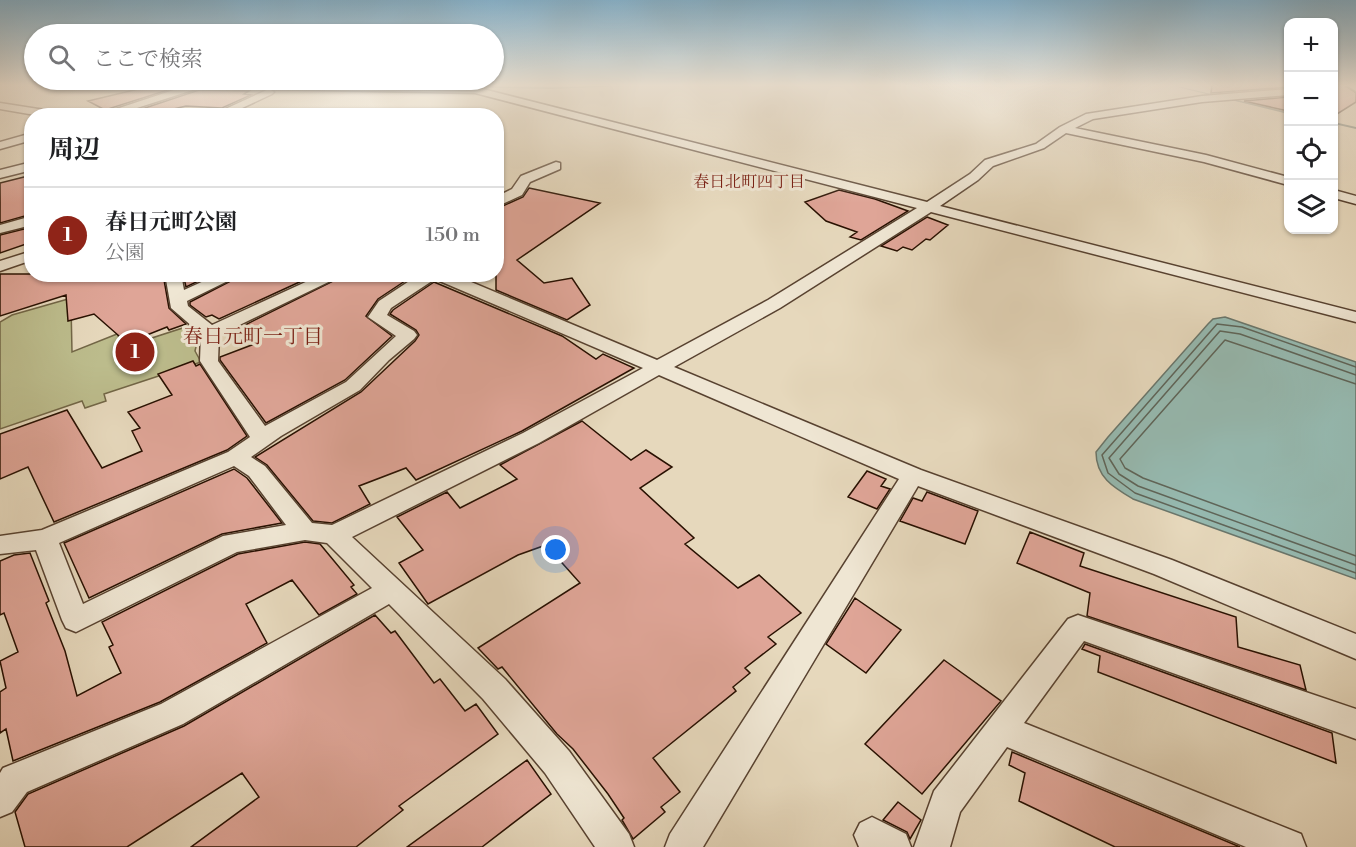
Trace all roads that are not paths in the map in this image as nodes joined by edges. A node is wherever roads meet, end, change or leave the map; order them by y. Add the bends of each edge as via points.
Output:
1 (612, 125) edge
2 (1073, 125) edge
3 (1064, 129) junction
4 (24, 138) edge
5 (0, 146) edge
6 (556, 166) dead end
7 (24, 168) edge
8 (0, 174) edge
9 (1284, 180) edge
10 (1338, 195) edge
11 (504, 199) edge
12 (1356, 200) edge
13 (927, 208) junction
14 (24, 222) edge
15 (0, 229) edge
16 (24, 258) edge
17 (0, 266) edge
18 (174, 282) edge
19 (216, 282) edge
20 (319, 282) edge
21 (419, 282) edge
22 (456, 282) edge
23 (177, 299) junction
24 (1356, 317) edge
25 (210, 332) junction
26 (659, 368) junction
27 (263, 439) junction
28 (236, 458) junction
29 (913, 476) junction
30 (305, 531) junction
31 (334, 535) junction
32 (45, 539) junction
33 (0, 545) edge
34 (391, 590) junction
35 (1356, 647) edge
36 (1356, 724) edge
37 (1001, 729) junction
38 (0, 800) edge
39 (616, 847) edge
40 (683, 847) edge
41 (932, 847) edge
42 (1288, 847) edge

1 - 13 street
2 - 3 street
3 - 9 street
3 - 13 street via 1040,146 989,163
4 - 5 street
6 - 11 street via 525,179 517,192
7 - 8 street
10 - 12 street
13 - 24 street
13 - 26 street via 774,304
14 - 15 street
16 - 17 street
18 - 23 street
19 - 23 street
20 - 25 street
21 - 27 street via 385,305 377,317 408,335 353,386
22 - 26 street
23 - 25 street via 180,308
25 - 27 street via 209,361
26 - 29 street
26 - 31 street via 520,444
27 - 28 street
28 - 30 street via 257,471
28 - 32 street
29 - 35 street via 1163,567
29 - 40 street
30 - 31 street
30 - 32 street via 232,543 76,620
31 - 34 street
32 - 33 street
34 - 38 street via 172,714 15,780
34 - 39 street via 494,689 550,754
36 - 37 street via 1078,627
37 - 41 street via 946,803
37 - 42 street

